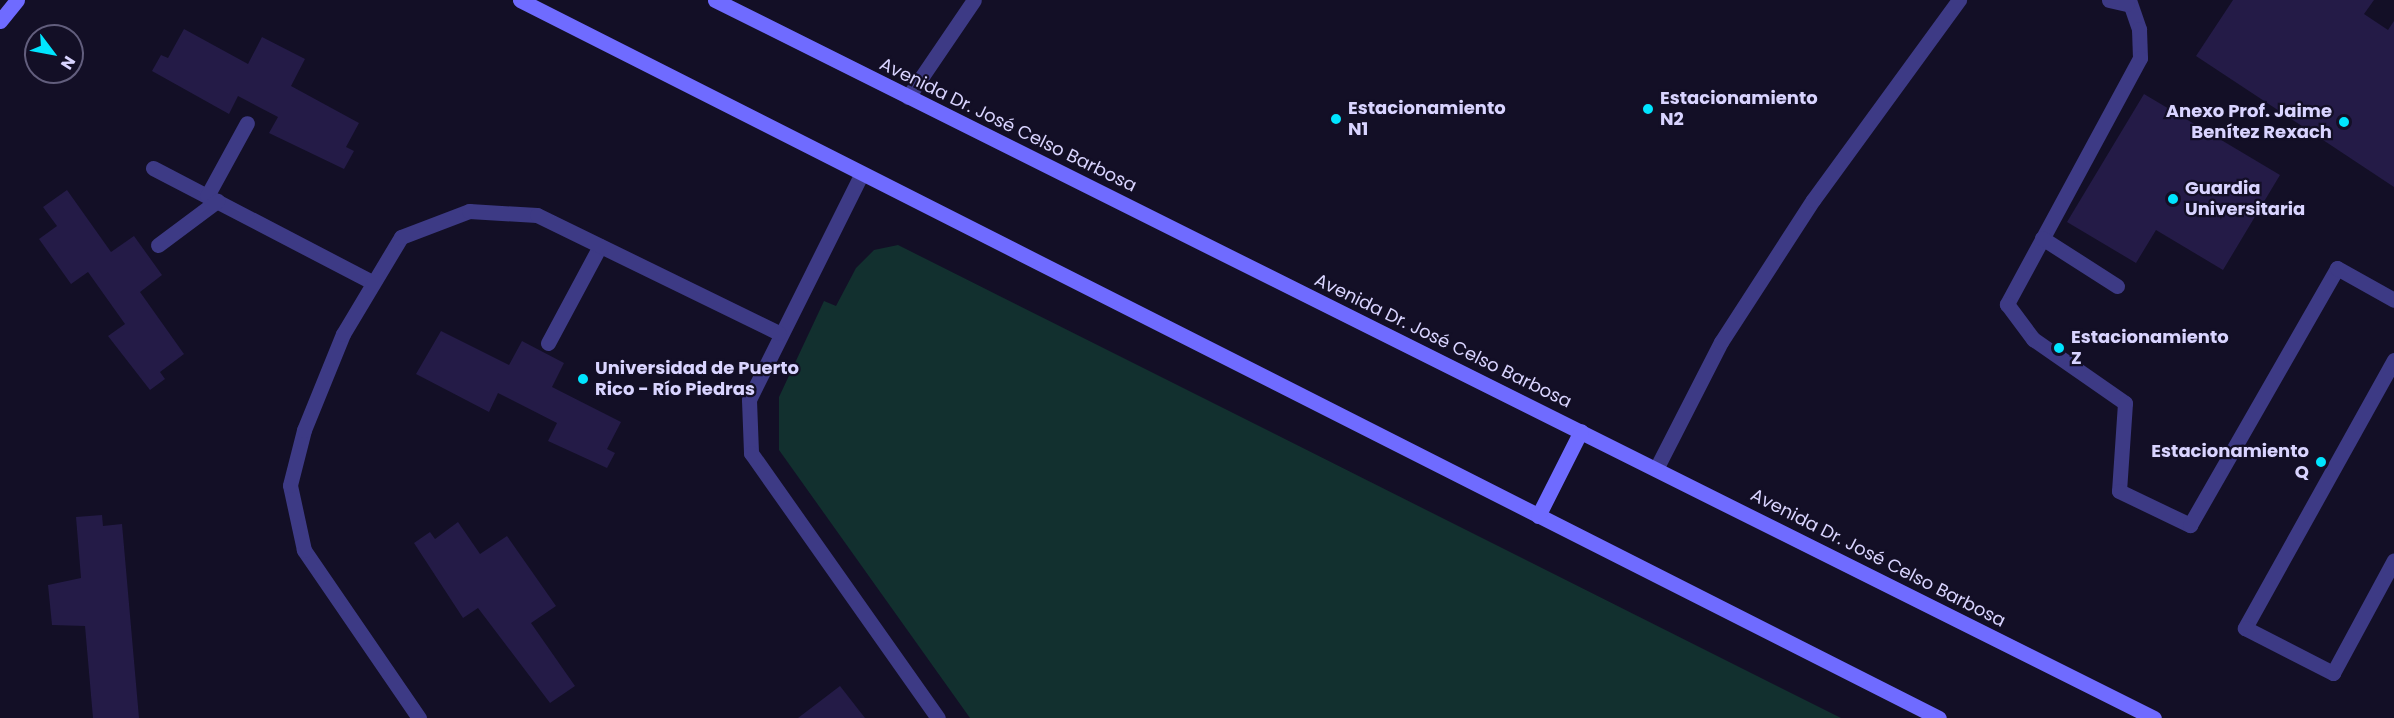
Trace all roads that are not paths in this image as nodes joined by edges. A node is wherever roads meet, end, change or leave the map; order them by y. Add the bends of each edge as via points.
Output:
1 (16, 0) edge
2 (520, 0) edge
3 (715, 0) edge
4 (974, 0) edge
5 (1959, 0) edge
6 (2109, 0) edge
7 (2128, 2) edge
8 (0, 21) edge
9 (908, 97) junction
10 (247, 123) dead end
11 (153, 168) dead end
12 (861, 175) junction
13 (212, 199) junction
14 (2042, 238) junction
15 (158, 245) dead end
16 (600, 246) junction
17 (370, 281) junction
18 (2117, 286) dead end
19 (2394, 300) edge
20 (779, 333) junction
21 (548, 343) dead end
22 (2394, 360) edge
23 (1581, 431) junction
24 (1656, 469) junction
25 (1538, 516) junction
26 (2394, 560) edge
27 (420, 718) edge
28 (938, 718) edge
29 (1939, 718) edge
30 (2154, 718) edge

1 - 8 main road
2 - 12 main road
3 - 9 main road, Avenida Dr. José Celso Barbosa
4 - 9 street
5 - 24 street via 1806,210 1721,342
6 - 7 street
7 - 14 street via 2139,30 2139,58
9 - 23 main road, Avenida Dr. José Celso Barbosa
10 - 13 street
11 - 13 street
12 - 20 street
12 - 25 main road
13 - 15 street
13 - 17 street
14 - 18 street
14 - 19 street via 2007,304 2033,339 2125,403 2119,491 2190,525 2337,267
16 - 17 street via 537,216 469,211 401,237
16 - 20 street
16 - 21 street
17 - 27 street via 304,430 290,485 304,550
20 - 28 street via 749,400 751,453
22 - 26 street via 2245,628 2333,673
23 - 24 main road, Avenida Dr. José Celso Barbosa
23 - 25 main road
24 - 30 main road, Avenida Dr. José Celso Barbosa
25 - 29 main road

